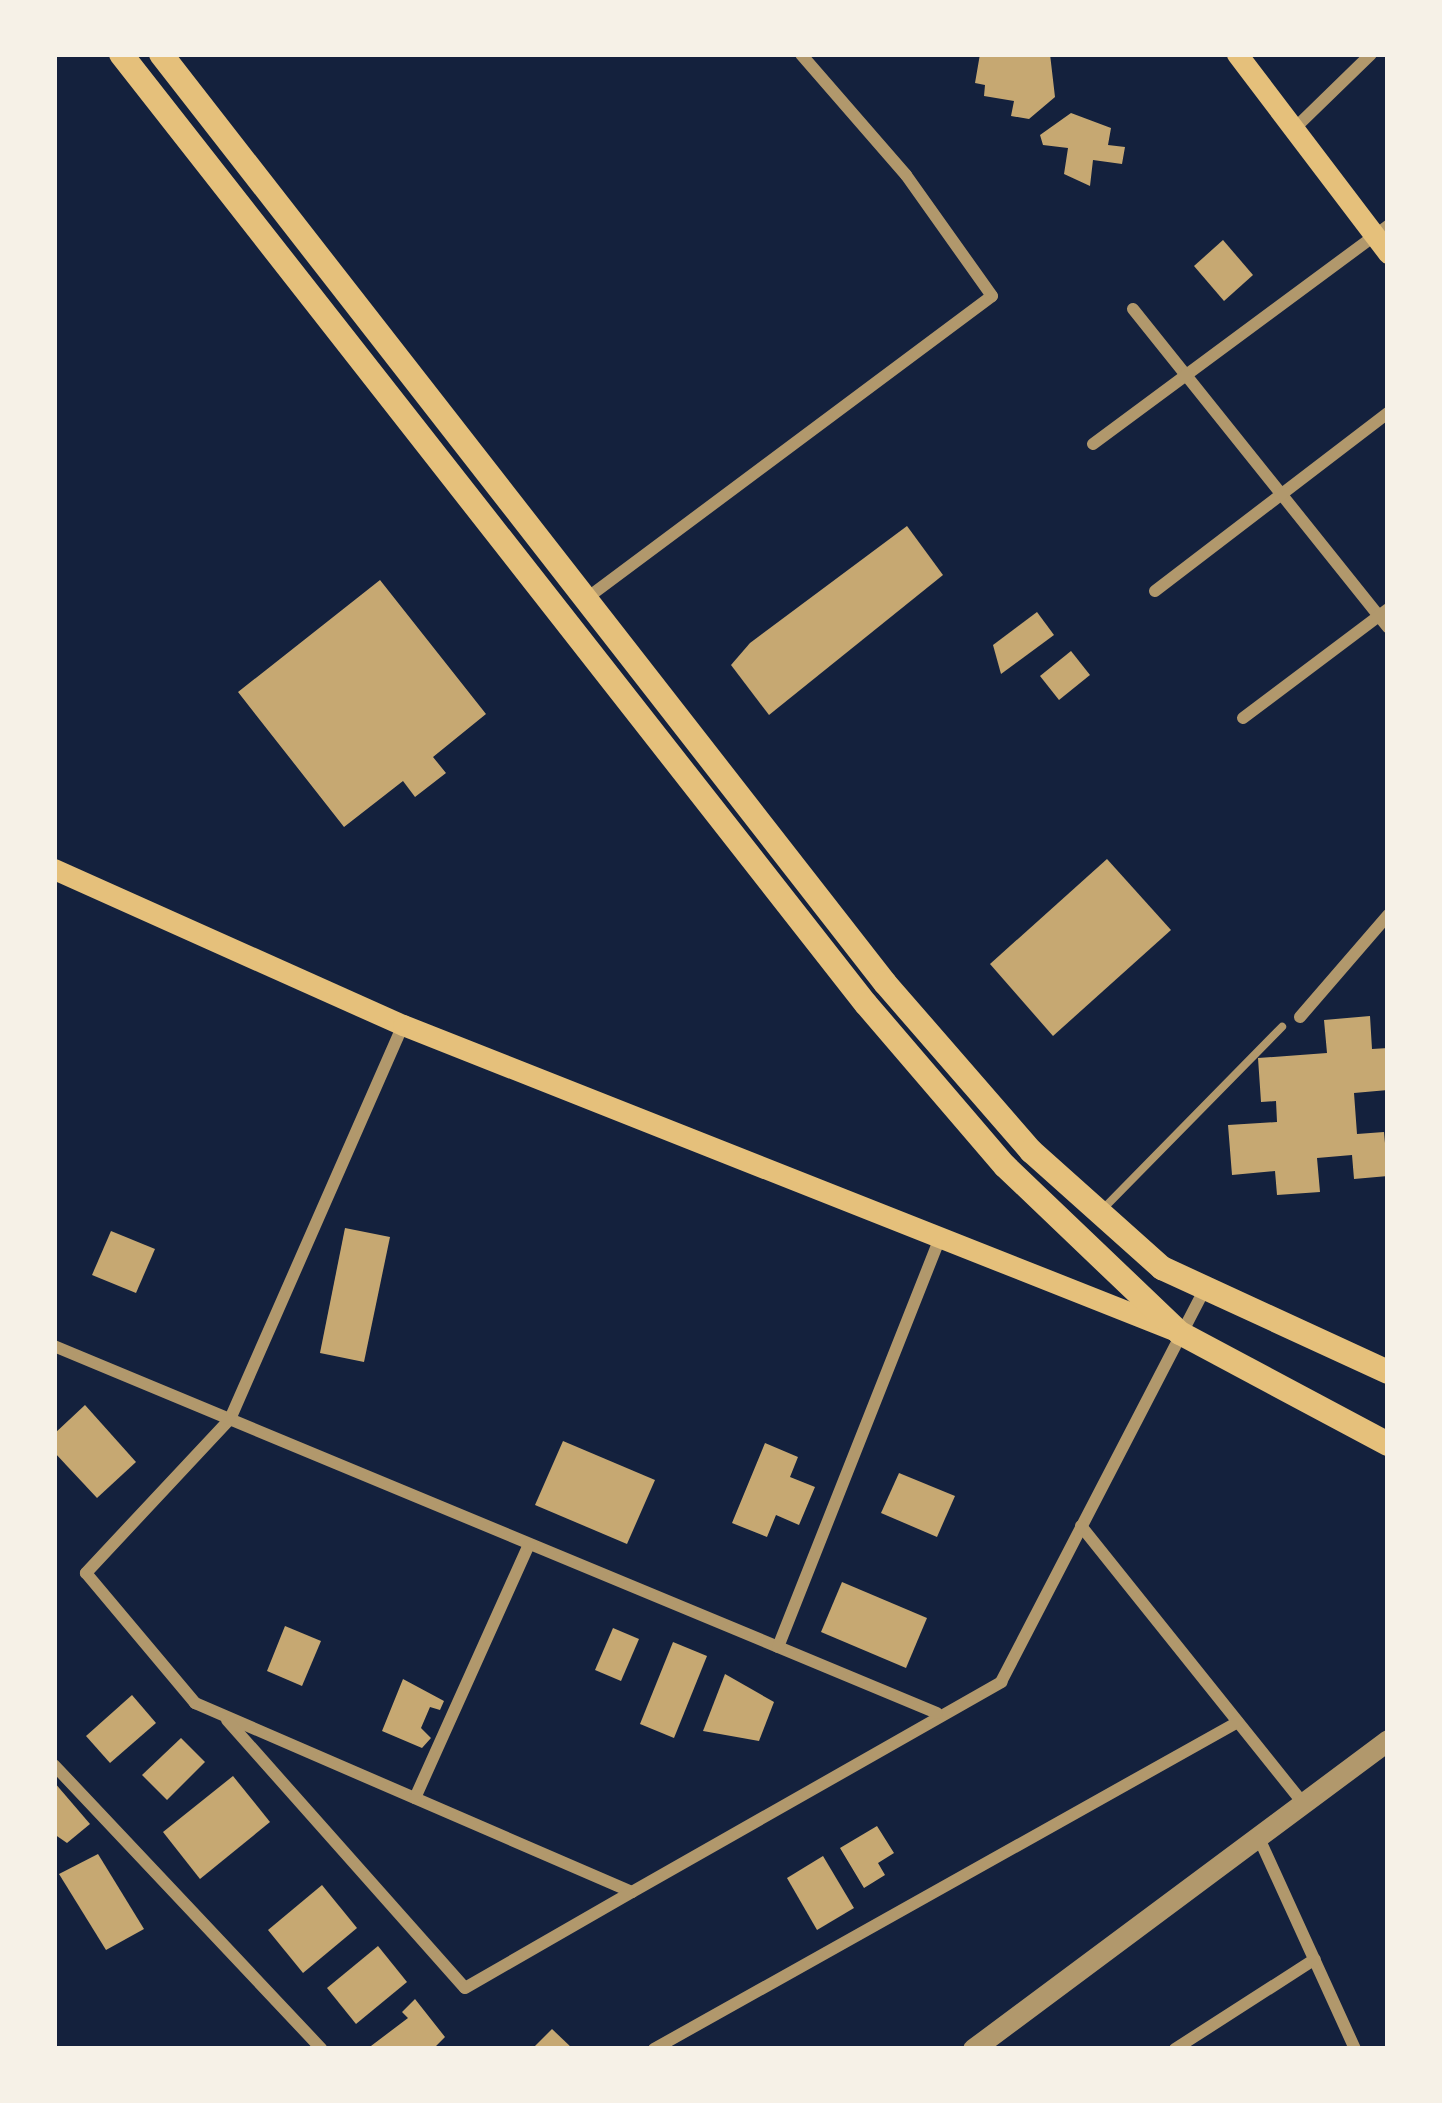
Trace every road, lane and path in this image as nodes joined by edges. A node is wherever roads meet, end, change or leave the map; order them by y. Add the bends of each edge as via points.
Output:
1 (121, 54) edge
2 (161, 54) edge
3 (801, 54) edge
4 (1237, 54) edge
5 (1371, 54) edge
6 (1294, 129) junction
7 (1384, 238) edge
8 (1133, 309) dead end
9 (1184, 377) junction
10 (1388, 413) edge
11 (1093, 444) dead end
12 (1281, 492) junction
13 (1155, 591) dead end
14 (586, 598) junction
15 (1385, 617) edge
16 (1244, 718) dead end
17 (54, 869) edge
18 (1388, 915) edge
19 (1300, 1017) dead end
20 (403, 1025) junction
21 (1282, 1027) dead end
22 (1098, 1215) junction
23 (941, 1234) junction
24 (1205, 1289) junction
25 (1180, 1333) junction
26 (54, 1346) edge
27 (1388, 1372) edge
28 (230, 1419) junction
29 (1388, 1444) edge
30 (1081, 1526) junction
31 (529, 1544) junction
32 (778, 1647) junction
33 (937, 1713) junction
34 (221, 1714) junction
35 (1238, 1722) junction
36 (1388, 1740) edge
37 (54, 1765) edge
38 (415, 1798) junction
39 (1303, 1803) junction
40 (1258, 1836) junction
41 (632, 1892) junction
42 (1315, 1959) junction
43 (322, 2049) edge
44 (654, 2049) edge
45 (974, 2049) edge
46 (1174, 2049) edge
47 (1354, 2049) edge

1 - 25 main road via 866,1004 1005,1166
2 - 14 main road
3 - 14 street via 906,176 992,296
4 - 6 main road
5 - 6 street
6 - 7 main road
7 - 9 street
8 - 9 street
9 - 11 street
9 - 12 street
10 - 12 street
12 - 13 street
12 - 15 street
14 - 22 main road via 885,983 1031,1151
15 - 16 street
17 - 20 main road
18 - 19 street
20 - 23 main road
20 - 28 street
21 - 22 lane
22 - 24 main road via 1162,1268
23 - 25 main road
23 - 32 street
24 - 25 street
24 - 27 main road
25 - 29 main road
25 - 30 street
26 - 28 street
28 - 31 street
28 - 34 street via 86,1574 195,1703
30 - 33 street via 1000,1682
30 - 35 street
31 - 32 street
31 - 38 street
32 - 33 street
33 - 41 street
34 - 38 street
34 - 41 street via 465,1988
35 - 39 street
35 - 44 street
36 - 39 street
37 - 43 street
38 - 41 street
39 - 40 street
40 - 42 street
40 - 45 street
42 - 46 street
42 - 47 street

